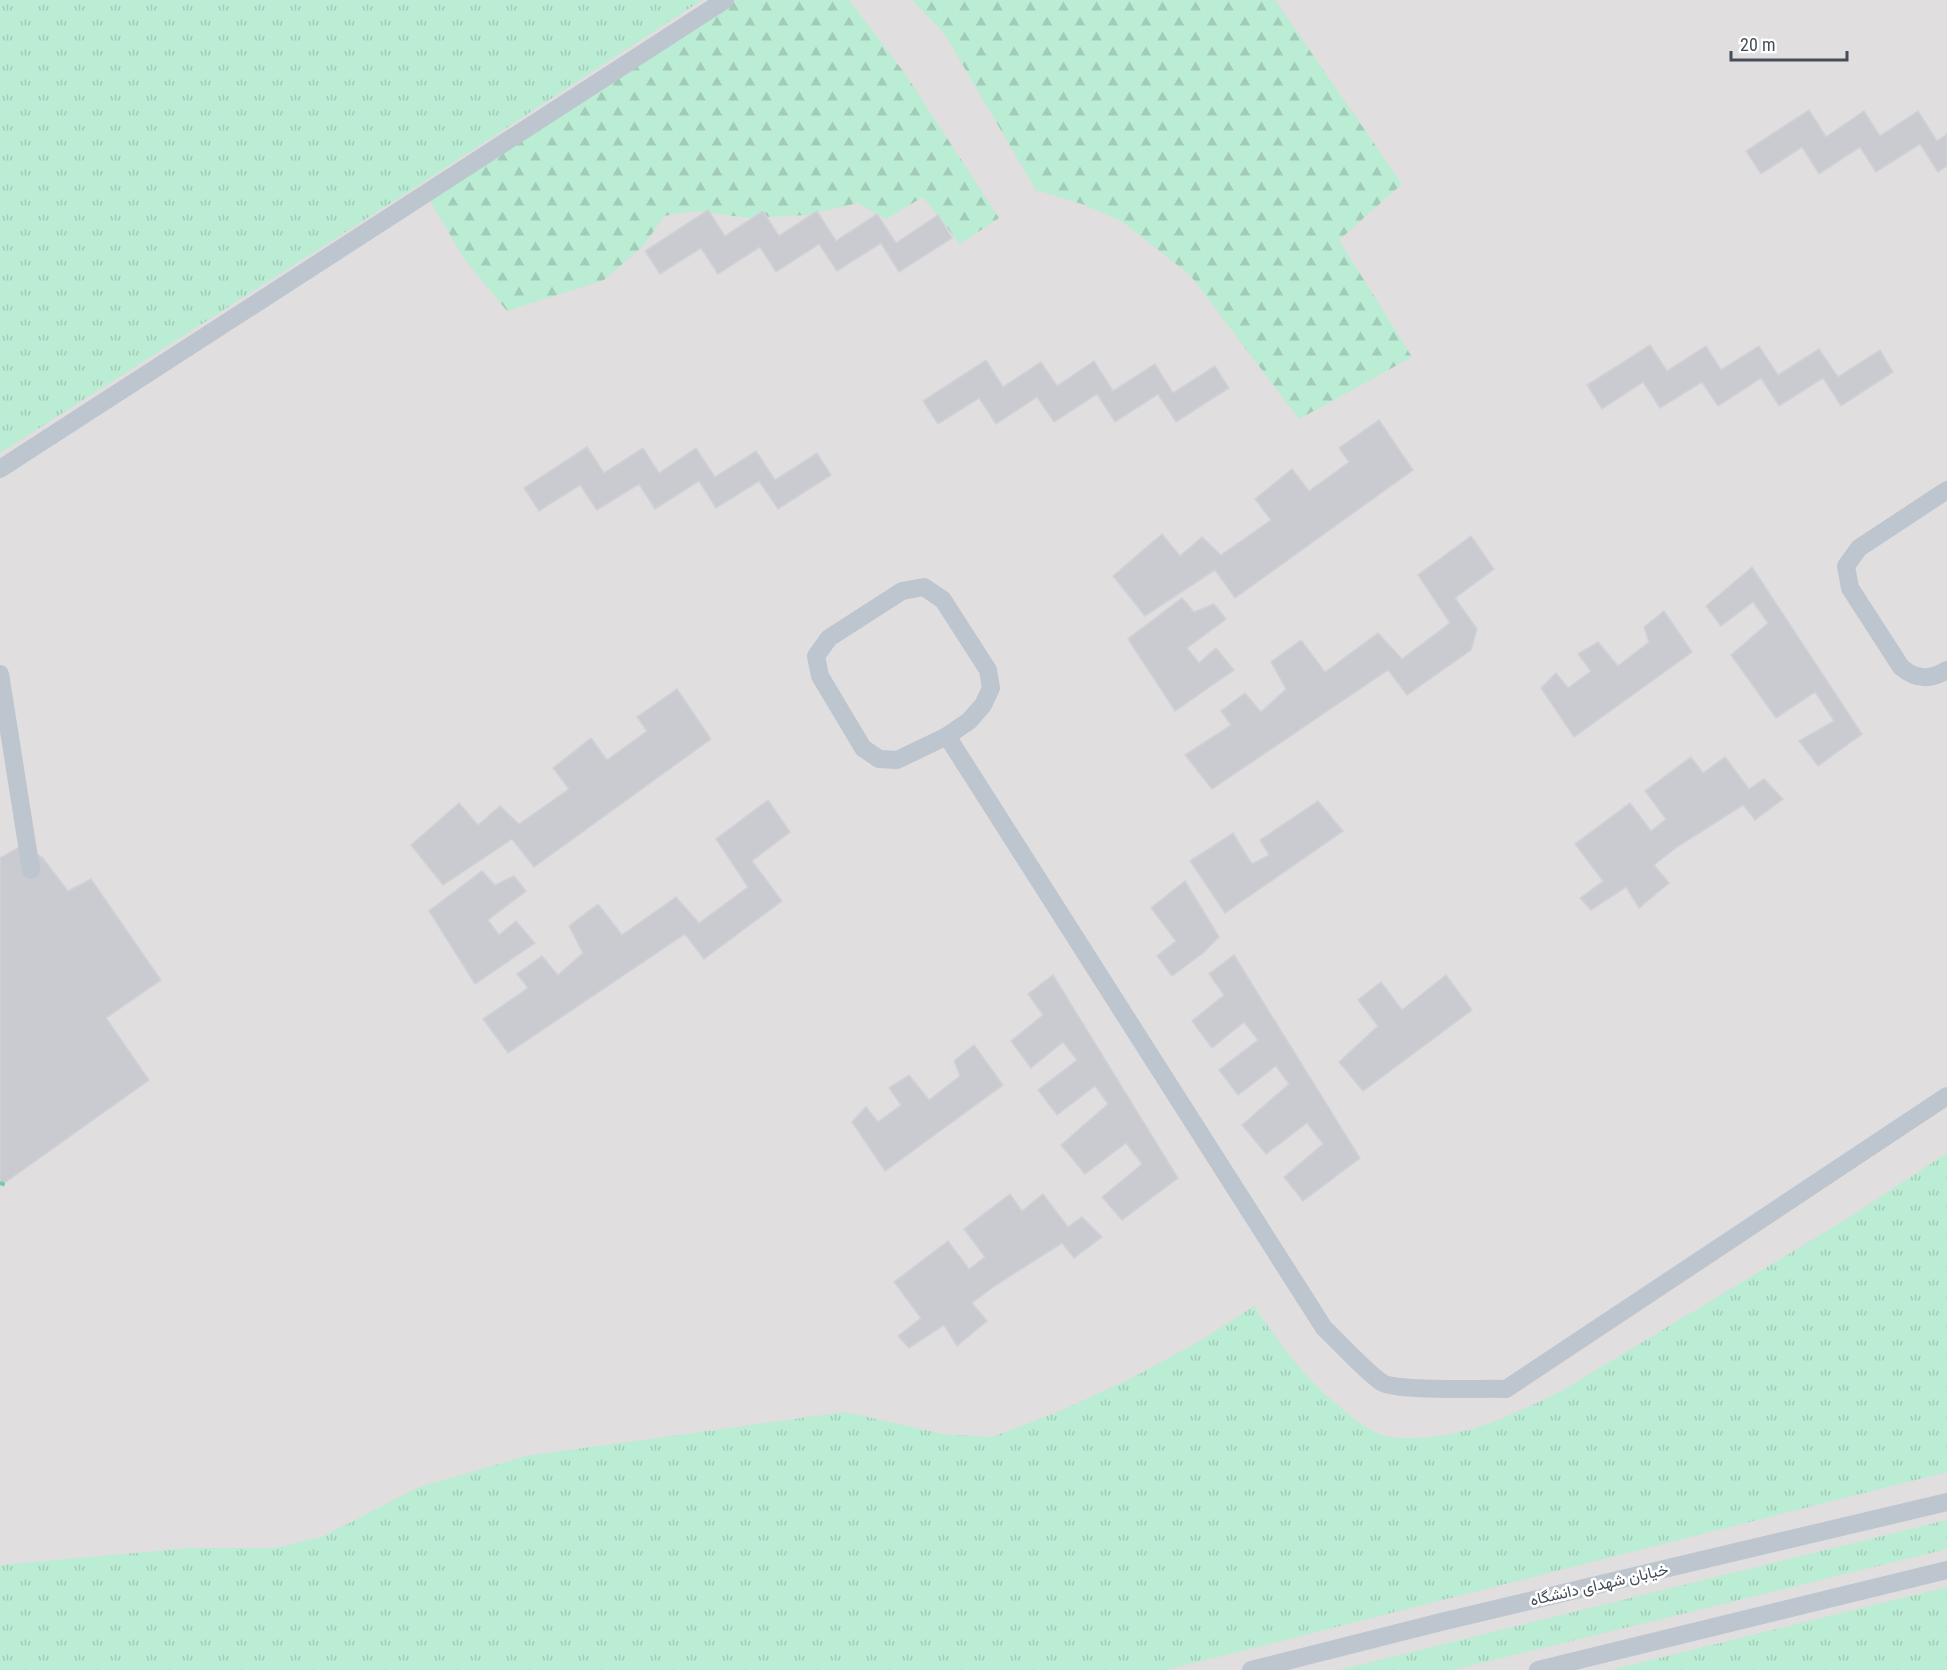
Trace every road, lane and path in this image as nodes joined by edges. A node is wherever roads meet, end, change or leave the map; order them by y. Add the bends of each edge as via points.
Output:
1 (725, 0) edge
2 (0, 469) edge
3 (1947, 490) edge
4 (1947, 670) edge
5 (0, 674) edge
6 (947, 736) junction
7 (31, 870) dead end
8 (1947, 1096) edge
9 (1947, 1502) edge
10 (1947, 1570) edge
11 (1251, 1670) edge
12 (1538, 1670) edge

1 - 2 lane
3 - 4 lane via 1859,548 1846,566 1850,588 1901,667 1912,676 1929,678
5 - 7 lane
6 - 6 lane via 969,721 991,688 988,670 943,600 924,587 902,591 829,638 816,656 820,676 863,748 879,759 897,760
6 - 8 lane via 1324,1328 1383,1384 1506,1389
9 - 11 lane, خیابان شهدای دانشگاه
10 - 12 lane

